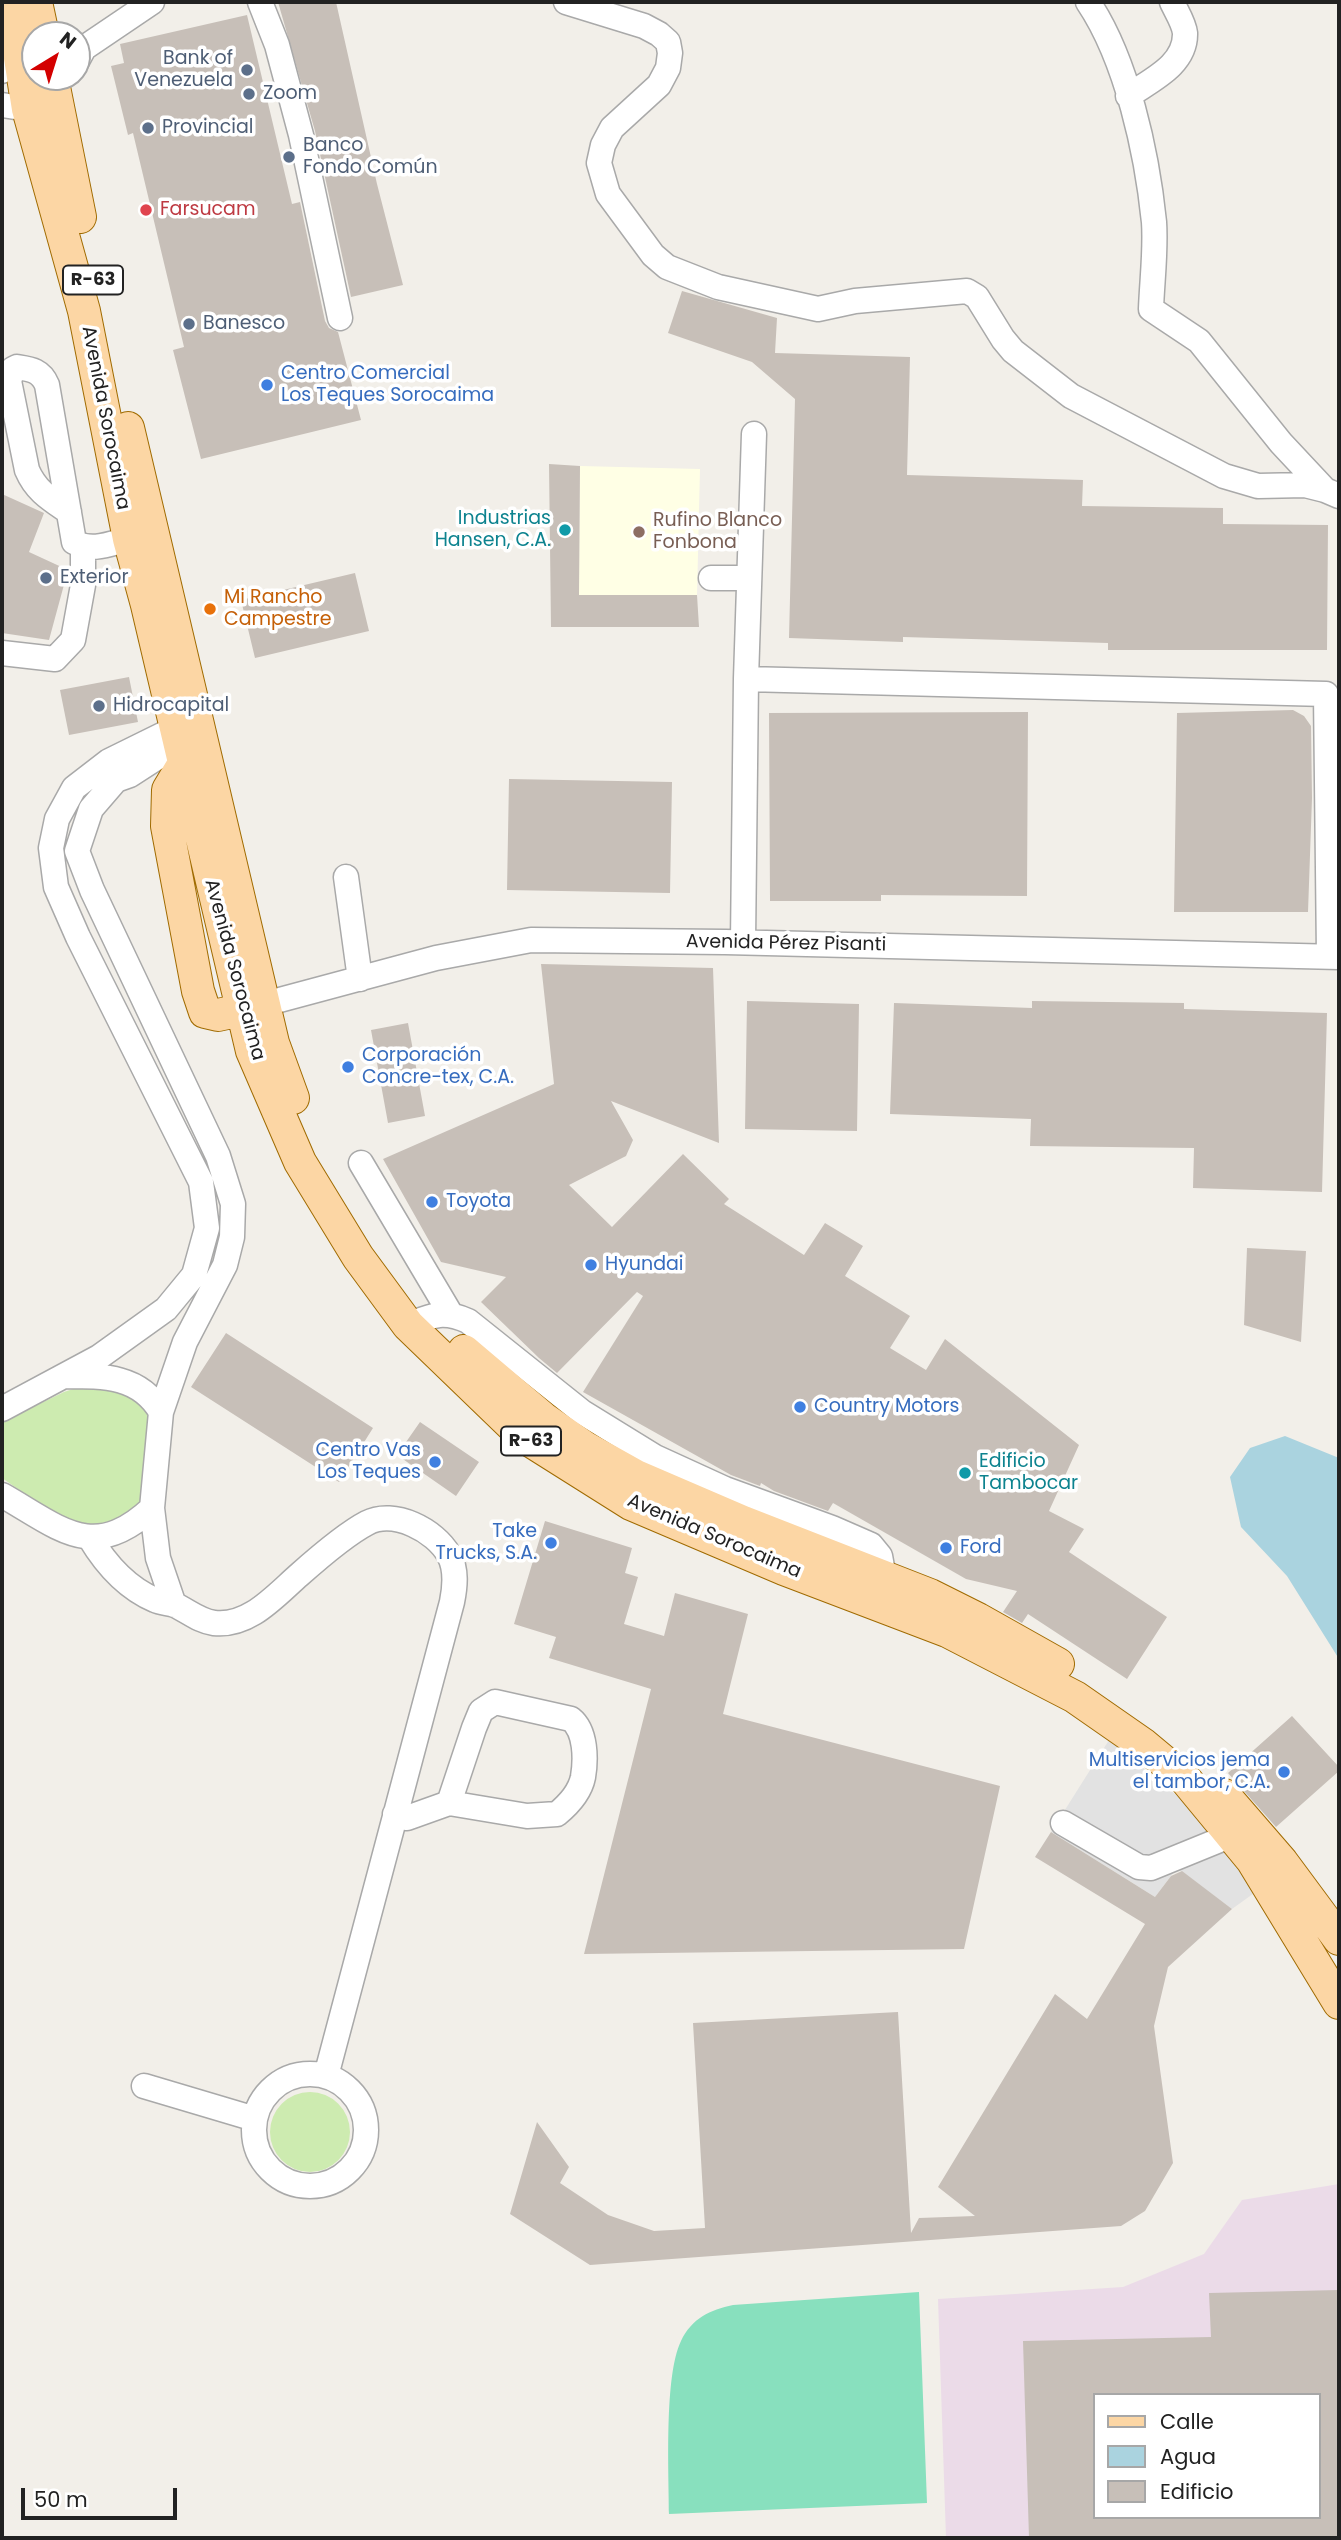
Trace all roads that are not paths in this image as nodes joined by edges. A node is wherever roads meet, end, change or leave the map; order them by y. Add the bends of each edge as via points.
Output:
1 (36, 2) edge
2 (152, 2) edge
3 (260, 2) edge
4 (566, 2) edge
5 (1088, 2) edge
6 (1172, 2) edge
7 (25, 21) edge
8 (21, 32) edge
9 (91, 44) edge
10 (2, 71) edge
11 (42, 93) edge
12 (1128, 96) junction
13 (340, 318) dead end
14 (754, 434) dead end
15 (1333, 493) edge
16 (69, 512) junction
17 (129, 539) junction
18 (83, 547) junction
19 (711, 578) dead end
20 (749, 578) junction
21 (2, 653) edge
22 (746, 679) junction
23 (1333, 693) edge
24 (179, 746) junction
25 (346, 877) dead end
26 (743, 942) junction
27 (1334, 957) edge
28 (360, 978) junction
29 (252, 1008) junction
30 (361, 1163) dead end
31 (429, 1318) junction
32 (66, 1376) junction
33 (2, 1409) edge
34 (162, 1412) junction
35 (2, 1494) edge
36 (152, 1508) junction
37 (90, 1538) junction
38 (174, 1605) junction
39 (1081, 1689) junction
40 (449, 1804) junction
41 (396, 1814) junction
42 (1063, 1823) dead end
43 (1241, 1828) junction
44 (1339, 1939) edge
45 (1339, 2003) edge
46 (326, 2076) junction
47 (144, 2086) dead end
48 (254, 2119) junction

1 - 7 main road, Avenida Sorocaima / R-63
2 - 9 street
3 - 13 street via 277,45 300,135
4 - 15 street via 644,26 668,42 668,68 659,85 612,128 600,163 608,194 667,267 718,288 818,309 967,291 977,297 1013,351 1071,396 1224,476 1258,486 1305,485
5 - 12 street via 1102,23
6 - 12 street via 1185,30 1183,46 1172,65
8 - 10 street via 11,63
11 - 17 main road, Avenida Sorocaima / R-63
11 - 29 main road, Avenida Sorocaima / R-63 via 65,151
12 - 15 street via 1142,142 1154,224 1151,309 1199,341 1288,451
14 - 20 street
16 - 16 street via 41,494 27,470 9,381 17,367 35,370 47,384
16 - 18 street via 74,542
17 - 18 street
17 - 24 main road, Avenida Sorocaima / R-63
18 - 21 street via 83,585 74,640 55,659
19 - 20 street
20 - 22 street
22 - 23 street
22 - 26 street
23 - 27 street
24 - 29 main road via 168,790 167,826 198,990 205,1012 218,1015
24 - 32 street via 109,761 74,788 57,819 51,848 56,887 78,937 201,1182 207,1228 194,1275 166,1309
24 - 34 street via 116,780 91,809 77,851 218,1156 233,1204 225,1265 185,1342
25 - 28 street
26 - 27 street, Avenida Pérez Pisanti
26 - 28 street, Avenida Pérez Pisanti via 531,940
28 - 29 street, Avenida Pérez Pisanti
29 - 31 main road, Avenida Sorocaima / R-63 via 273,1043 297,1108 326,1165
30 - 31 street
31 - 39 main road, Avenida Sorocaima / R-63 via 543,1418 596,1454 687,1500 930,1595 978,1619
31 - 39 main road, Avenida Sorocaima / R-63 via 523,1436 631,1504
32 - 33 street
32 - 34 street via 123,1380 145,1392
34 - 36 street
35 - 37 street via 68,1532
36 - 37 street via 124,1530
36 - 38 street via 158,1558
37 - 38 street via 119,1576 155,1600
38 - 41 street via 214,1623 238,1621 278,1596 367,1524 381,1518 400,1520 434,1536 450,1556 456,1581
39 - 43 main road, Avenida Sorocaima / R-63 via 1151,1725
40 - 40 street via 527,1816 557,1814 583,1779 583,1735 578,1725 571,1719 495,1702 481,1711
40 - 41 street via 407,1818
41 - 46 street
42 - 43 street via 1139,1867 1151,1868
43 - 44 main road, Avenida Sorocaima / R-63
43 - 45 main road, Avenida Sorocaima / R-63 via 1252,1860
46 - 48 street via 289,2078 261,2102
46 - 48 street via 355,2097 366,2132 353,2166 339,2178 322,2185 286,2181 260,2155
47 - 48 street

